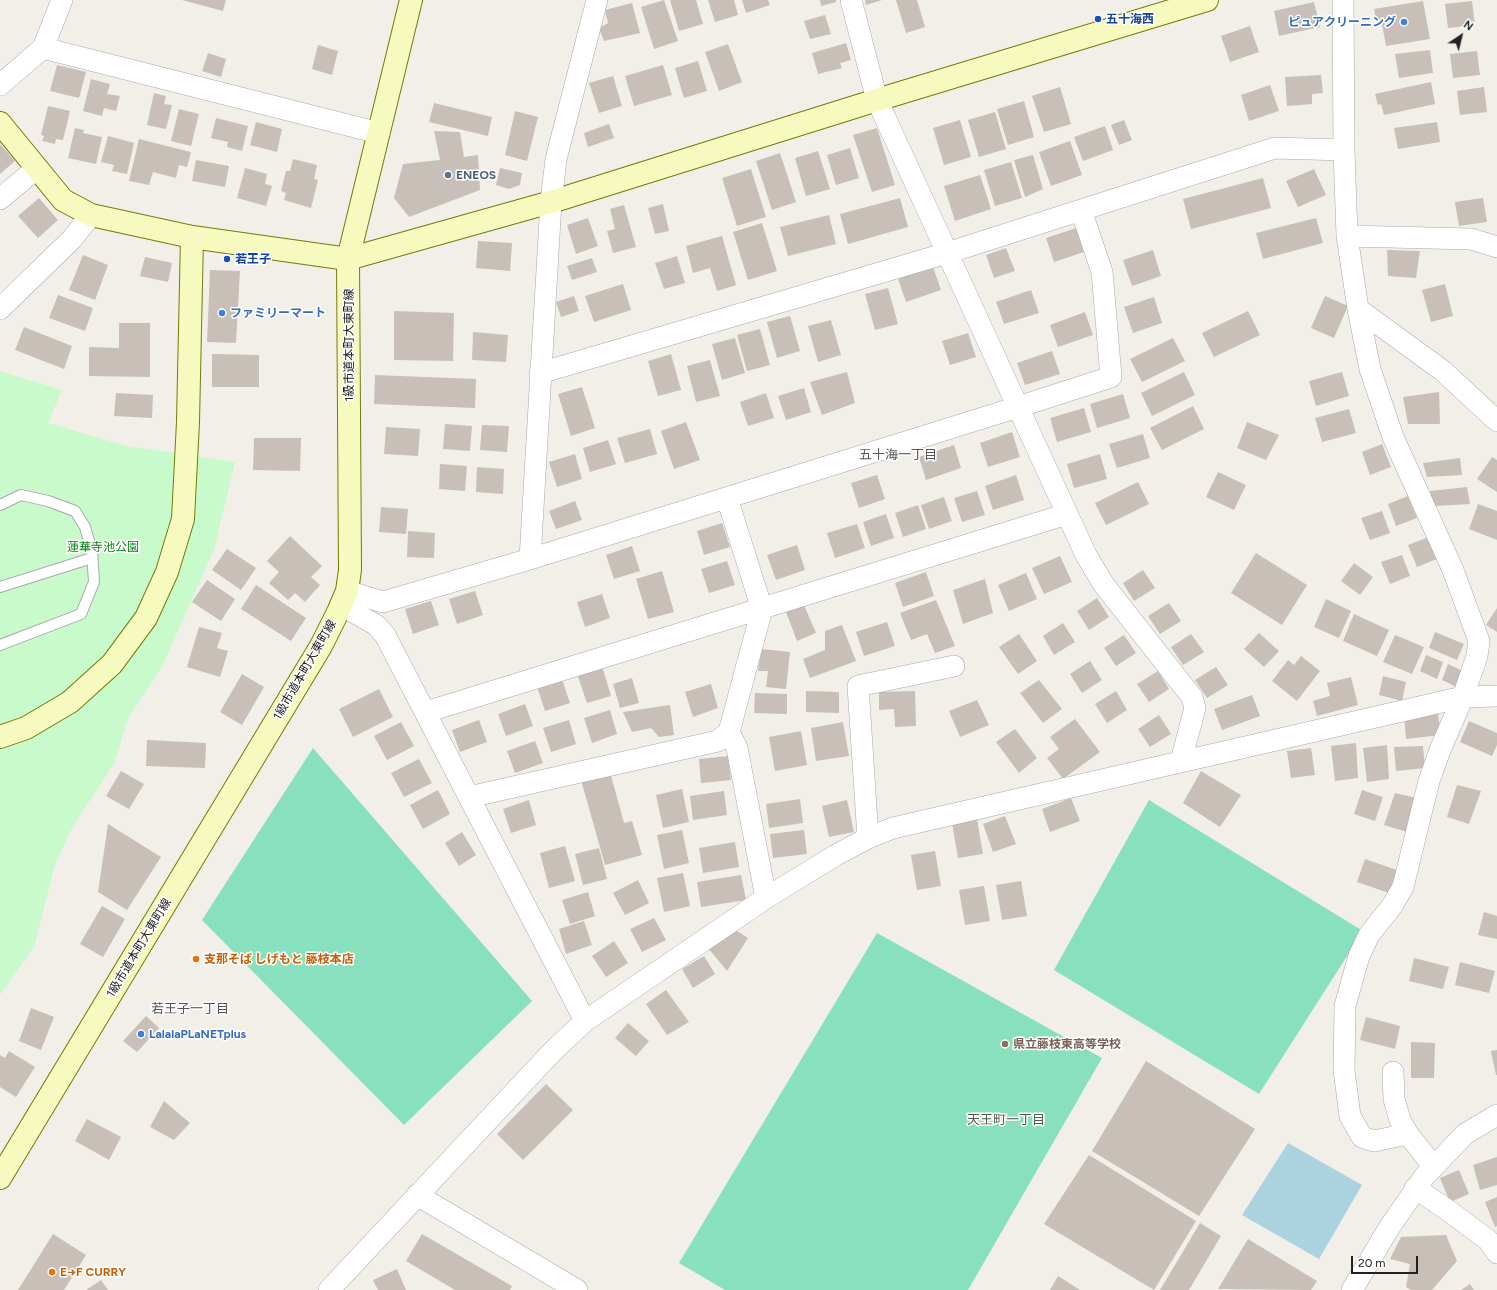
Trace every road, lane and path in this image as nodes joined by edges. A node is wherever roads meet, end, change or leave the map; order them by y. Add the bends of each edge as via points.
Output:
1 (62, 0) edge
2 (411, 0) edge
3 (597, 0) edge
4 (851, 0) edge
5 (1206, 0) edge
6 (1342, 0) edge
7 (44, 48) junction
8 (0, 85) edge
9 (876, 100) junction
10 (0, 123) edge
11 (379, 133) junction
12 (1344, 150) junction
13 (37, 168) junction
14 (0, 199) edge
15 (551, 202) junction
16 (1081, 210) junction
17 (91, 215) junction
18 (1347, 236) junction
19 (192, 237) junction
20 (1497, 247) edge
21 (947, 253) junction
22 (348, 259) junction
23 (0, 309) edge
24 (1358, 309) junction
25 (540, 373) junction
26 (1018, 407) junction
27 (1497, 421) edge
28 (727, 498) junction
29 (0, 505) edge
30 (1067, 514) junction
31 (92, 558) junction
32 (530, 559) junction
33 (0, 587) edge
34 (344, 598) junction
35 (762, 609) junction
36 (0, 645) edge
37 (954, 666) dead end
38 (1497, 696) edge
39 (1463, 697) junction
40 (426, 712) junction
41 (729, 732) junction
42 (0, 736) edge
43 (1182, 761) junction
44 (468, 796) junction
45 (868, 838) junction
46 (766, 898) junction
47 (585, 1021) junction
48 (1393, 1072) dead end
49 (1497, 1115) edge
50 (1408, 1134) junction
51 (1433, 1166) junction
52 (0, 1178) edge
53 (1416, 1188) junction
54 (417, 1195) junction
55 (1497, 1253) edge
56 (329, 1290) edge
57 (577, 1290) edge
58 (1352, 1290) edge

1 - 7 street
2 - 11 street, 1級市道本町大東町線
3 - 15 street via 556,159
4 - 9 street
5 - 9 street
6 - 12 street
7 - 8 street
7 - 11 street
9 - 15 street
9 - 21 street
10 - 13 street
11 - 22 street, 1級市道本町大東町線
12 - 16 street via 1275,148
12 - 18 street
13 - 14 street
13 - 17 street via 63,200
15 - 22 street
15 - 25 street
16 - 21 street
16 - 26 street via 1102,272 1111,376
17 - 19 street
17 - 23 street via 72,239
18 - 20 street via 1471,239
18 - 24 street
19 - 22 street
19 - 42 street via 183,519 167,572 146,618 112,664 70,702 26,728
21 - 25 street
21 - 26 street
22 - 34 street, 1級市道本町大東町線 via 350,570
24 - 27 street via 1443,371
24 - 39 street via 1370,369 1393,437 1453,570 1479,641 1477,656
25 - 32 street
26 - 28 street
26 - 30 street
28 - 32 street
28 - 35 street
29 - 31 lane via 21,495 48,500 75,511 85,527
30 - 35 street
30 - 43 street via 1104,586 1192,697 1195,708
31 - 33 lane
31 - 36 lane via 94,582 81,614
32 - 34 street via 383,602
34 - 40 street via 385,635
34 - 52 street, 1級市道本町大東町線 via 321,646
35 - 40 street
35 - 41 street
37 - 45 street via 858,686
38 - 39 street
39 - 43 street
39 - 50 street via 1429,781 1404,887 1369,935 1362,949 1346,1006 1344,1070 1350,1116 1362,1136 1374,1142
40 - 44 street
41 - 44 street via 718,741
41 - 46 street via 737,748
43 - 45 street via 893,828
44 - 47 street
45 - 46 street
46 - 47 street
47 - 54 street via 552,1052
48 - 50 street via 1394,1099 1400,1120
49 - 51 street via 1465,1134
50 - 51 street
51 - 53 street
53 - 55 street via 1488,1240
53 - 58 street
54 - 56 street
54 - 57 street

